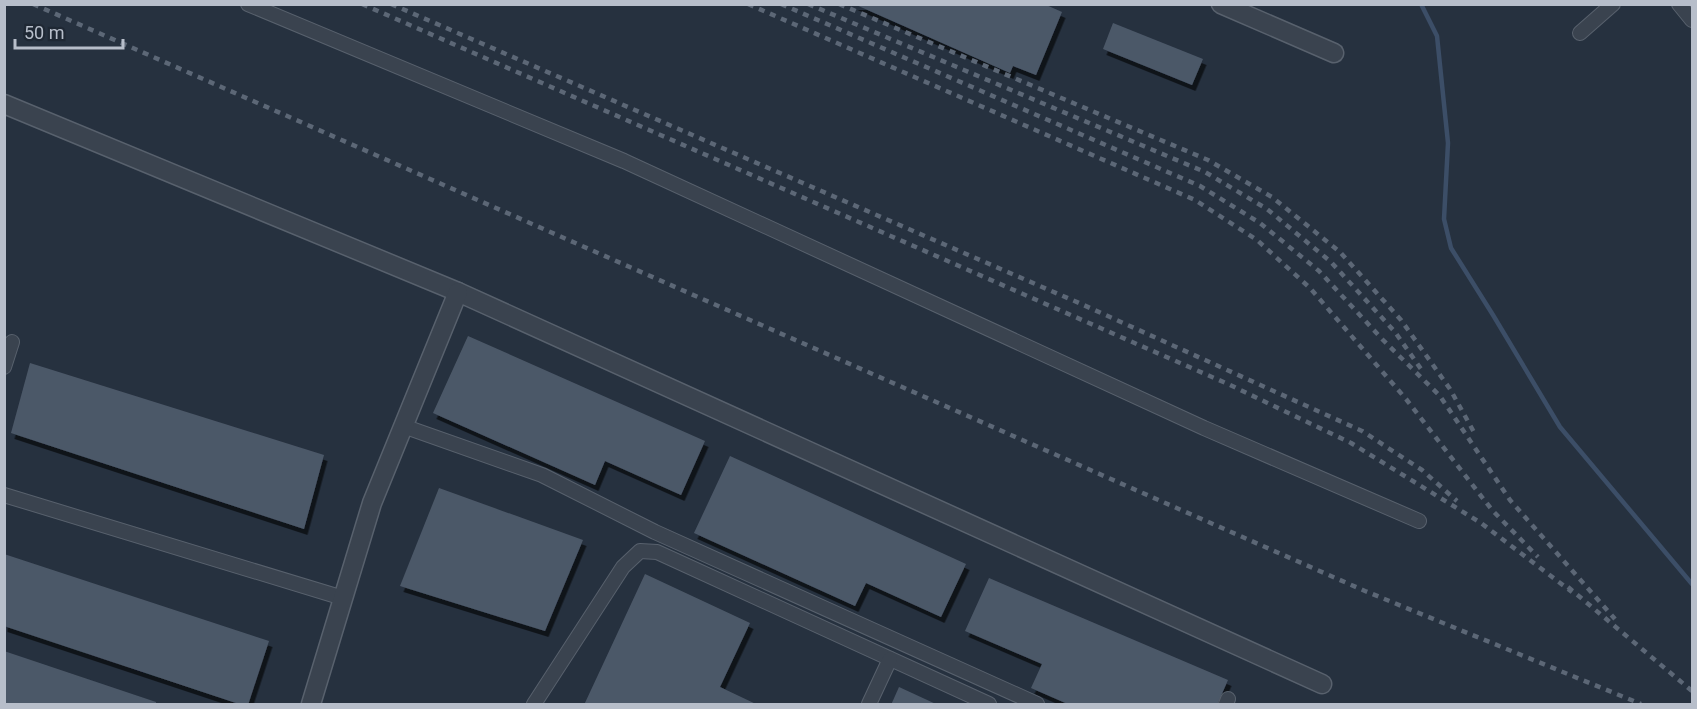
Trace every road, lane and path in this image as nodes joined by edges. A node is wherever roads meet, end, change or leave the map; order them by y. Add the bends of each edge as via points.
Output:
1 (248, 4) edge
2 (1221, 4) edge
3 (1613, 4) edge
4 (1679, 4) edge
5 (1692, 20) edge
6 (1581, 33) dead end
7 (1334, 53) dead end
8 (4, 104) edge
9 (458, 292) junction
10 (12, 342) dead end
11 (4, 367) edge
12 (403, 426) junction
13 (4, 495) edge
14 (1419, 521) dead end
15 (343, 598) junction
16 (890, 659) junction
17 (1322, 684) dead end
18 (311, 705) edge
19 (534, 705) edge
20 (869, 705) edge
21 (989, 705) edge
22 (1036, 705) edge

1 - 14 street via 624,161 1204,428
2 - 7 street
3 - 6 street
4 - 5 street
8 - 9 street
9 - 12 street
9 - 17 street
10 - 11 street
12 - 15 street via 372,503
12 - 22 street via 542,475 655,532
13 - 15 street
15 - 18 street
16 - 19 street via 657,552 640,551 623,567
16 - 20 street
16 - 21 street

